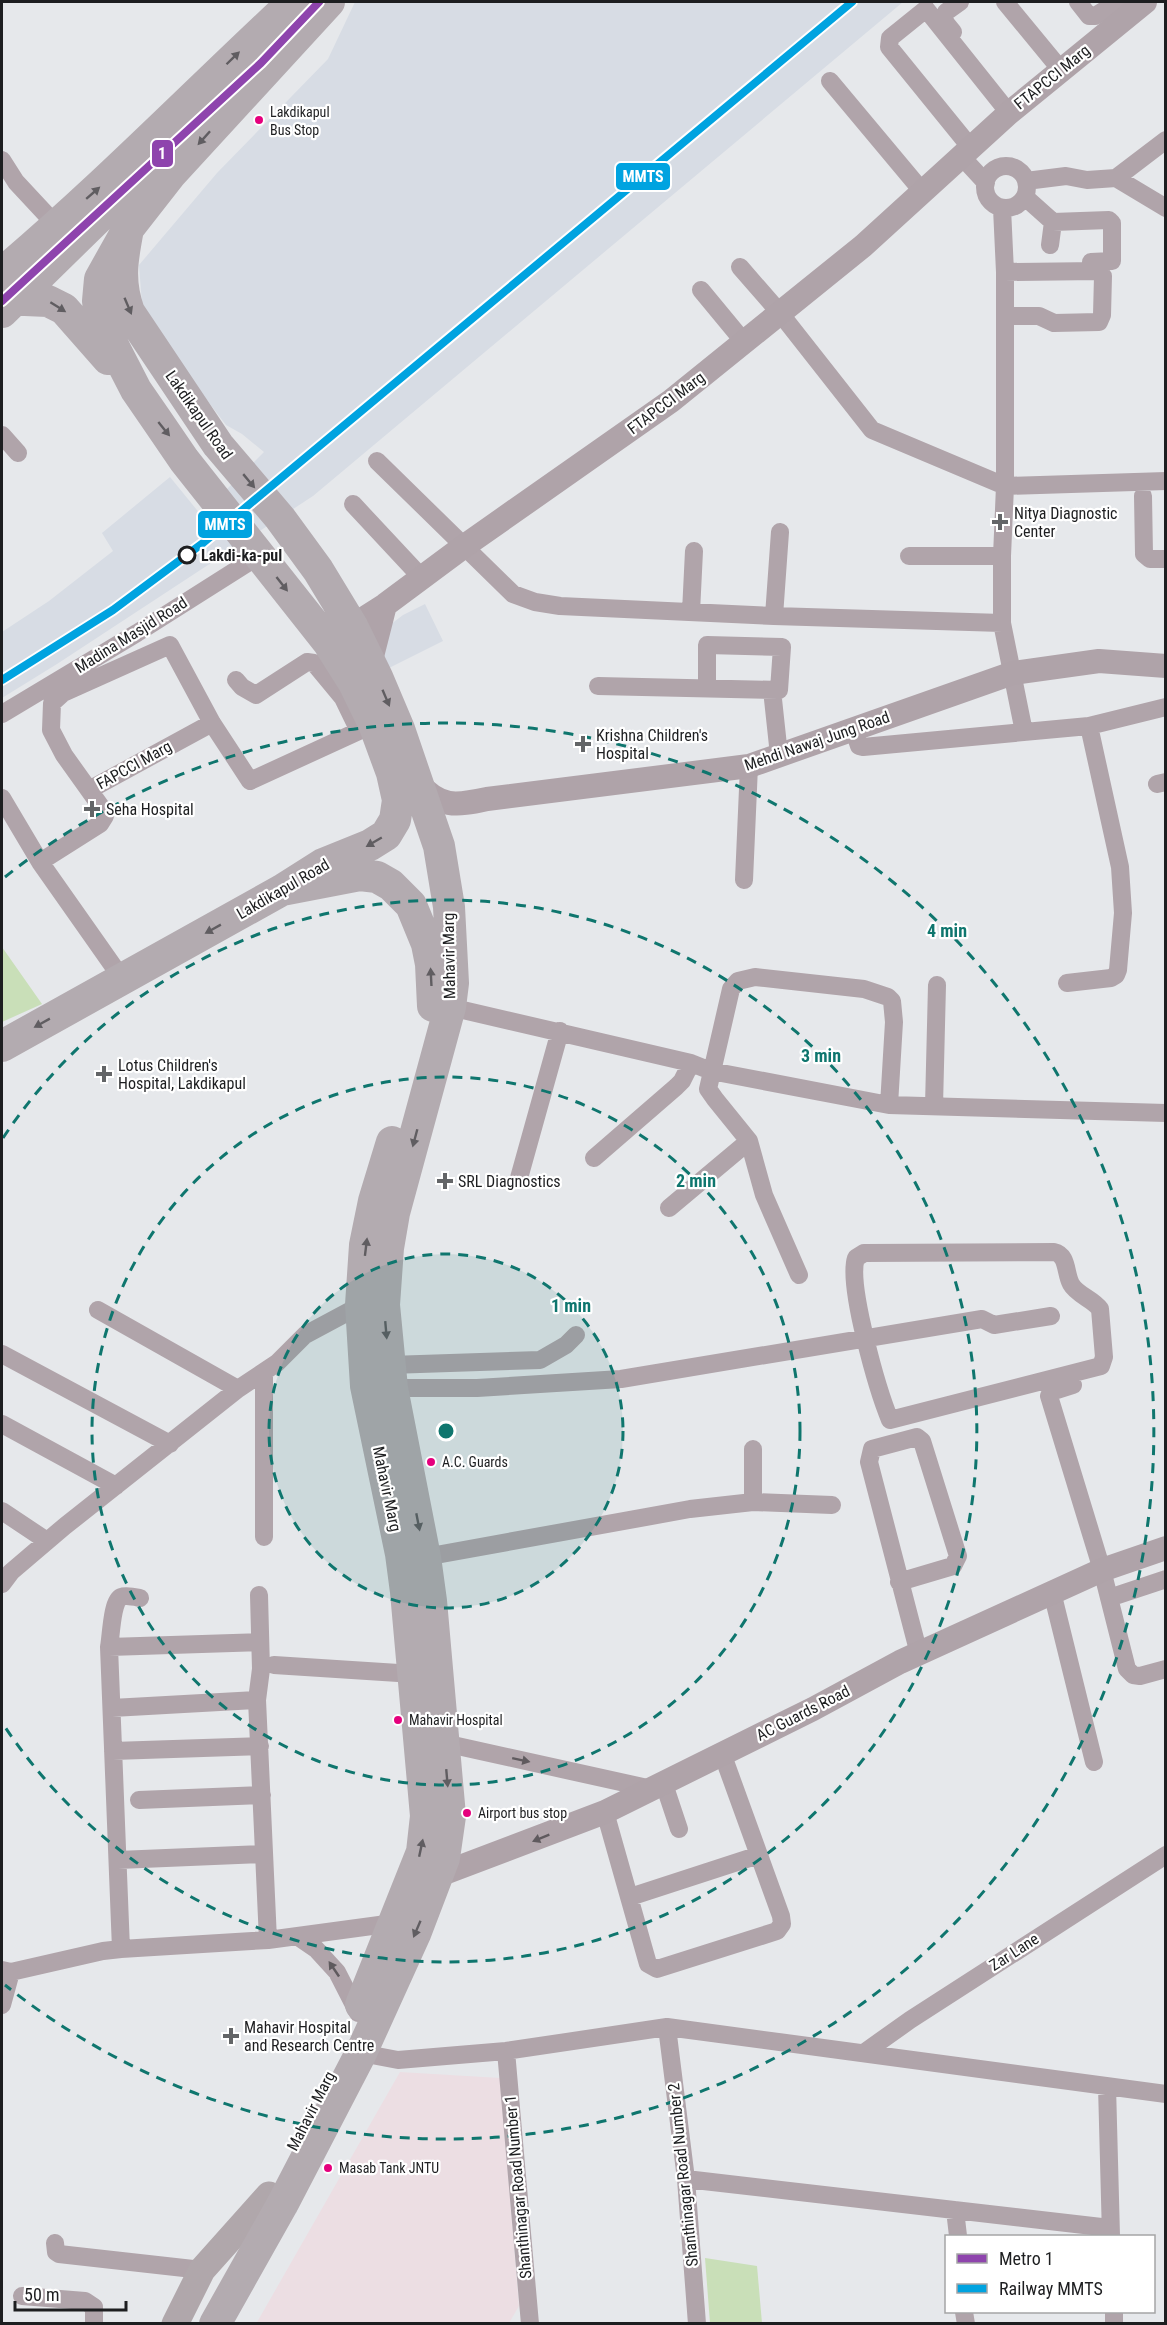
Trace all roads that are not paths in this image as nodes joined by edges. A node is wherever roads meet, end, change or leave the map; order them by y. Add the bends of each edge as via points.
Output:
1 (293, 2) edge
2 (328, 2) edge
3 (960, 2) edge
4 (1005, 2) edge
5 (1078, 2) edge
6 (1134, 3) edge
7 (1058, 67) junction
8 (830, 81) dead end
9 (1011, 108) junction
10 (1166, 141) edge
11 (967, 152) junction
12 (2, 160) edge
13 (155, 162) junction
14 (1116, 178) junction
15 (986, 183) junction
16 (1025, 189) junction
17 (922, 191) junction
18 (1002, 208) junction
19 (1166, 208) edge
20 (1053, 222) junction
21 (56, 225) junction
22 (128, 229) junction
23 (1050, 245) dead end
24 (1091, 262) dead end
25 (740, 267) dead end
26 (1010, 282) junction
27 (701, 290) dead end
28 (5, 296) edge
29 (780, 313) junction
30 (1005, 316) junction
31 (744, 342) junction
32 (136, 390) junction
33 (2, 435) edge
34 (18, 453) dead end
35 (377, 461) dead end
36 (1165, 484) edge
37 (1005, 486) junction
38 (1143, 496) dead end
39 (353, 504) dead end
40 (780, 532) dead end
41 (253, 547) junction
42 (463, 547) junction
43 (694, 551) dead end
44 (909, 556) dead end
45 (1002, 556) junction
46 (1166, 559) edge
47 (422, 578) junction
48 (385, 605) junction
49 (699, 613) junction
50 (774, 616) junction
51 (1002, 623) junction
52 (352, 626) junction
53 (706, 645) junction
54 (370, 664) junction
55 (1166, 666) edge
56 (1013, 673) junction
57 (236, 680) dead end
58 (598, 686) dead end
59 (707, 687) junction
60 (772, 690) junction
61 (1166, 707) edge
62 (2, 714) edge
63 (212, 723) junction
64 (1089, 726) junction
65 (367, 727) junction
66 (853, 729) junction
67 (1024, 732) junction
68 (780, 755) junction
69 (749, 766) junction
70 (405, 777) junction
71 (89, 790) junction
72 (2, 798) edge
73 (463, 804) junction
74 (2, 814) edge
75 (439, 846) junction
76 (40, 862) junction
77 (744, 880) dead end
78 (282, 890) junction
79 (450, 938) junction
80 (123, 980) junction
81 (1067, 983) dead end
82 (937, 985) dead end
83 (450, 1007) junction
84 (560, 1031) junction
85 (2, 1046) edge
86 (691, 1063) junction
87 (711, 1071) junction
88 (890, 1105) junction
89 (934, 1106) junction
90 (1166, 1113) edge
91 (750, 1141) junction
92 (594, 1158) dead end
93 (519, 1178) dead end
94 (669, 1208) dead end
95 (799, 1275) dead end
96 (361, 1305) junction
97 (98, 1310) dead end
98 (1051, 1316) dead end
99 (865, 1339) junction
100 (2, 1354) edge
101 (575, 1355) dead end
102 (264, 1372) junction
103 (391, 1376) junction
104 (1104, 1376) dead end
105 (238, 1389) junction
106 (2, 1424) edge
107 (170, 1444) junction
108 (753, 1449) dead end
109 (116, 1486) junction
110 (753, 1503) junction
111 (832, 1505) dead end
112 (2, 1511) edge
113 (264, 1537) dead end
114 (47, 1541) junction
115 (1166, 1548) edge
116 (425, 1557) junction
117 (1101, 1570) junction
118 (1166, 1579) edge
119 (899, 1582) junction
120 (2, 1584) edge
121 (1052, 1592) junction
122 (259, 1595) dead end
123 (140, 1598) dead end
124 (1109, 1598) junction
125 (419, 1602) junction
126 (260, 1642) junction
127 (110, 1647) junction
128 (919, 1654) junction
129 (274, 1665) dead end
130 (1166, 1669) edge
131 (414, 1674) junction
132 (257, 1700) junction
133 (112, 1708) junction
134 (444, 1743) junction
135 (260, 1746) junction
136 (114, 1751) junction
137 (723, 1753) junction
138 (1094, 1762) dead end
139 (658, 1787) junction
140 (262, 1795) junction
141 (139, 1800) dead end
142 (605, 1812) junction
143 (678, 1829) dead end
144 (264, 1854) junction
145 (759, 1855) junction
146 (1166, 1855) edge
147 (118, 1860) junction
148 (439, 1875) junction
149 (630, 1897) junction
150 (394, 1923) junction
151 (297, 1936) junction
152 (268, 1940) junction
153 (121, 1949) junction
154 (6, 1971) edge
155 (2, 2005) edge
156 (358, 2013) junction
157 (667, 2027) junction
158 (506, 2051) junction
159 (865, 2052) junction
160 (361, 2053) junction
161 (1107, 2086) junction
162 (1166, 2094) edge
163 (686, 2179) junction
164 (276, 2200) junction
165 (955, 2210) junction
166 (1110, 2232) edge
167 (958, 2235) edge
168 (55, 2243) dead end
169 (22, 2296) dead end
170 (220, 2300) edge
171 (94, 2324) edge
172 (174, 2324) edge
173 (199, 2324) edge
174 (531, 2324) edge
175 (697, 2324) edge

13 -> 1 highway, Lakdikapul Road via 162,126
2 -> 13 highway, Lakdikapul Road
3 - 9 street via 946,12 944,21
4 - 7 street
5 - 6 street via 1089,16
6 - 7 street, FTAPCCI Marg
7 - 9 street, FTAPCCI Marg
8 - 17 street
9 - 11 street, FTAPCCI Marg
9 - 11 street via 926,9 890,38 889,47
10 - 14 street
11 - 15 street
11 - 17 street, FTAPCCI Marg
12 - 21 street via 16,182
21 -> 13 highway, Lakdikapul Road via 112,176
13 - 22 highway, Lakdikapul Road
13 - 28 highway, Lakdikapul Road
14 - 16 street via 1087,180 1066,176
14 - 19 street
15 - 16 street via 993,171 1007,166 1020,172
15 - 18 street via 987,196
16 - 18 street via 1015,206
16 - 20 street
17 - 29 street, FTAPCCI Marg via 863,246
18 - 26 street
20 - 23 street
20 - 24 street via 1112,223 1112,261
21 - 28 highway, Lakdikapul Road
22 - 32 highway, Lakdikapul Road via 100,279 98,301 101,322
22 -> 52 highway, Lakdikapul Road via 121,267 122,292 129,312 218,445 318,570
25 - 29 street
26 - 30 street
26 - 30 street via 1098,271 1103,276 1102,315 1099,322 1054,323 1039,316
27 - 31 street
28 -> 32 highway, Lakdikapul Road via 48,301 64,309
29 - 31 street, FTAPCCI Marg
29 - 37 street via 872,430
30 - 37 street
31 - 42 street, FTAPCCI Marg via 662,408
32 -> 41 highway, Lakdikapul Road
33 - 34 street
35 - 42 street
36 - 37 street
37 - 45 street
38 - 46 street via 1144,554 1150,559
39 - 47 street
40 - 50 street
41 - 62 street, Madina Masjid Road via 137,633
41 -> 65 highway, Lakdikapul Road via 328,642 354,683
42 - 47 street, FTAPCCI Marg
42 - 49 street via 513,594 535,602
43 - 49 street
44 - 45 street
45 - 51 street
47 - 48 street, FTAPCCI Marg
48 - 52 street, FTAPCCI Marg
48 - 54 street
49 - 50 street
49 - 53 street
50 - 51 street
51 - 56 street
52 - 54 highway, Lakdikapul Road
53 - 59 street
53 - 60 street via 782,647 779,690
54 -> 70 highway, Lakdikapul Road via 399,729
55 - 56 street, Mehdi Nawaj Jung Road via 1099,661
56 - 66 street, Mehdi Nawaj Jung Road
56 - 67 street
57 - 65 street via 256,695 307,662 314,663
58 - 59 street
59 - 60 street
60 - 68 street
61 - 64 street
63 - 65 street via 250,781
63 - 71 street, FAPCCI Marg
63 - 71 street via 170,645 63,693 52,703 51,730
64 - 67 street
64 - 81 street via 1120,867 1123,913 1116,975
65 - 70 highway, Lakdikapul Road
66 - 67 street via 859,746 863,747
66 - 68 street, Mehdi Nawaj Jung Road
68 - 69 street, Mehdi Nawaj Jung Road
69 - 73 street, Mehdi Nawaj Jung Road
69 - 77 street
70 - 73 street via 437,800
70 - 75 highway, Lakdikapul Road
70 -> 78 highway, Lakdikapul Road via 395,820 386,835 322,864
70 - 79 highway via 410,814
71 - 76 street, FAPCCI Marg via 104,811 103,821
72 - 76 street
73 - 75 street via 447,813 439,829
74 - 76 street via 30,860
75 - 79 highway, Mahavir Marg
76 - 80 street
78 -> 80 highway, Lakdikapul Road
96 -> 78 highway, Mahavir Marg via 365,1245 374,1201 433,1010 427,944 411,905 392,885 377,877 360,875
79 - 83 highway, Mahavir Marg
80 -> 85 highway, Lakdikapul Road
82 - 89 street
83 - 84 street
83 -> 103 highway, Mahavir Marg via 388,1248 384,1305
84 - 86 street
84 - 93 street
86 - 87 street
86 - 92 street via 676,1087
87 - 88 street
87 - 88 street via 731,989 738,981 755,977 864,990 892,1001
87 - 91 street via 708,1089
88 - 89 street
89 - 90 street
91 - 94 street
91 - 95 street via 764,1195
96 - 102 street via 305,1335
96 - 125 highway, Mahavir Marg via 366,1386 401,1554
97 - 105 street
98 - 99 street via 994,1325 982,1319
99 - 99 street via 853,1274 856,1258 864,1253 1054,1252 1063,1258 1072,1286 1100,1309 1104,1357 1098,1367 894,1421 889,1418
99 - 103 street via 621,1379 477,1388
100 - 107 street
101 - 103 street via 576,1335 566,1346 540,1360
102 - 105 street
102 - 113 street
103 -> 116 highway, Mahavir Marg
104 - 117 street via 1051,1392 1049,1396
105 - 107 street
106 - 109 street
107 - 109 street
108 - 110 street
109 - 114 street
110 - 111 street
110 - 116 street via 644,1516
112 - 114 street
114 - 120 street
115 - 117 street, AC Guards Road
116 - 125 highway, Mahavir Marg
117 - 121 street, AC Guards Road
117 - 124 street
118 - 124 street
119 - 119 street via 953,1566 958,1556 922,1441 917,1437 872,1449 869,1456
119 - 128 street
121 - 128 street, AC Guards Road
121 - 138 street
122 - 126 street
123 - 127 street via 122,1596 117,1600
124 - 130 street via 1127,1668 1133,1676
125 - 131 highway, Mahavir Marg
125 - 134 highway, Mahavir Marg
126 - 127 street
126 - 132 street
127 - 133 street
128 - 137 street, AC Guards Road
129 - 131 street
150 -> 131 highway, Mahavir Marg via 422,1852 426,1816
132 - 133 street
132 - 135 street
133 - 136 street
134 -> 139 street
134 -> 148 highway, Mahavir Marg via 450,1816
135 - 136 street
135 - 140 street
136 - 147 street
137 - 139 street, AC Guards Road
137 - 145 street
139 - 142 street, AC Guards Road
139 - 143 street
140 - 141 street
140 - 144 street
142 -> 148 street, AC Guards Road
142 - 149 street
144 - 147 street
144 - 152 street
145 - 149 street
145 - 149 street via 781,1916 782,1924 777,1931 652,1968
146 - 159 street, Zar Lane
147 - 153 street
148 -> 160 highway, Mahavir Marg
150 - 151 street
150 - 156 highway, Mahavir Marg
151 - 152 street
156 -> 151 street via 337,1972 315,1948
152 - 153 street
153 - 154 street
154 - 155 street
156 - 164 highway, Mahavir Marg via 307,2116
157 - 158 street
157 - 159 street
157 - 163 street, Shanthinagar Road Number 2
158 - 160 street via 398,2060
158 - 174 street, Shanthinagar Road Number 1
159 - 161 street
160 - 164 highway, Mahavir Marg
161 - 162 street
161 - 166 street
163 - 165 street
163 - 175 street, Shanthinagar Road Number 2
164 - 170 highway
165 - 166 street
165 - 167 street
168 - 170 street via 59,2254
169 - 171 street via 85,2301 94,2307
170 - 172 main road
170 - 173 highway

